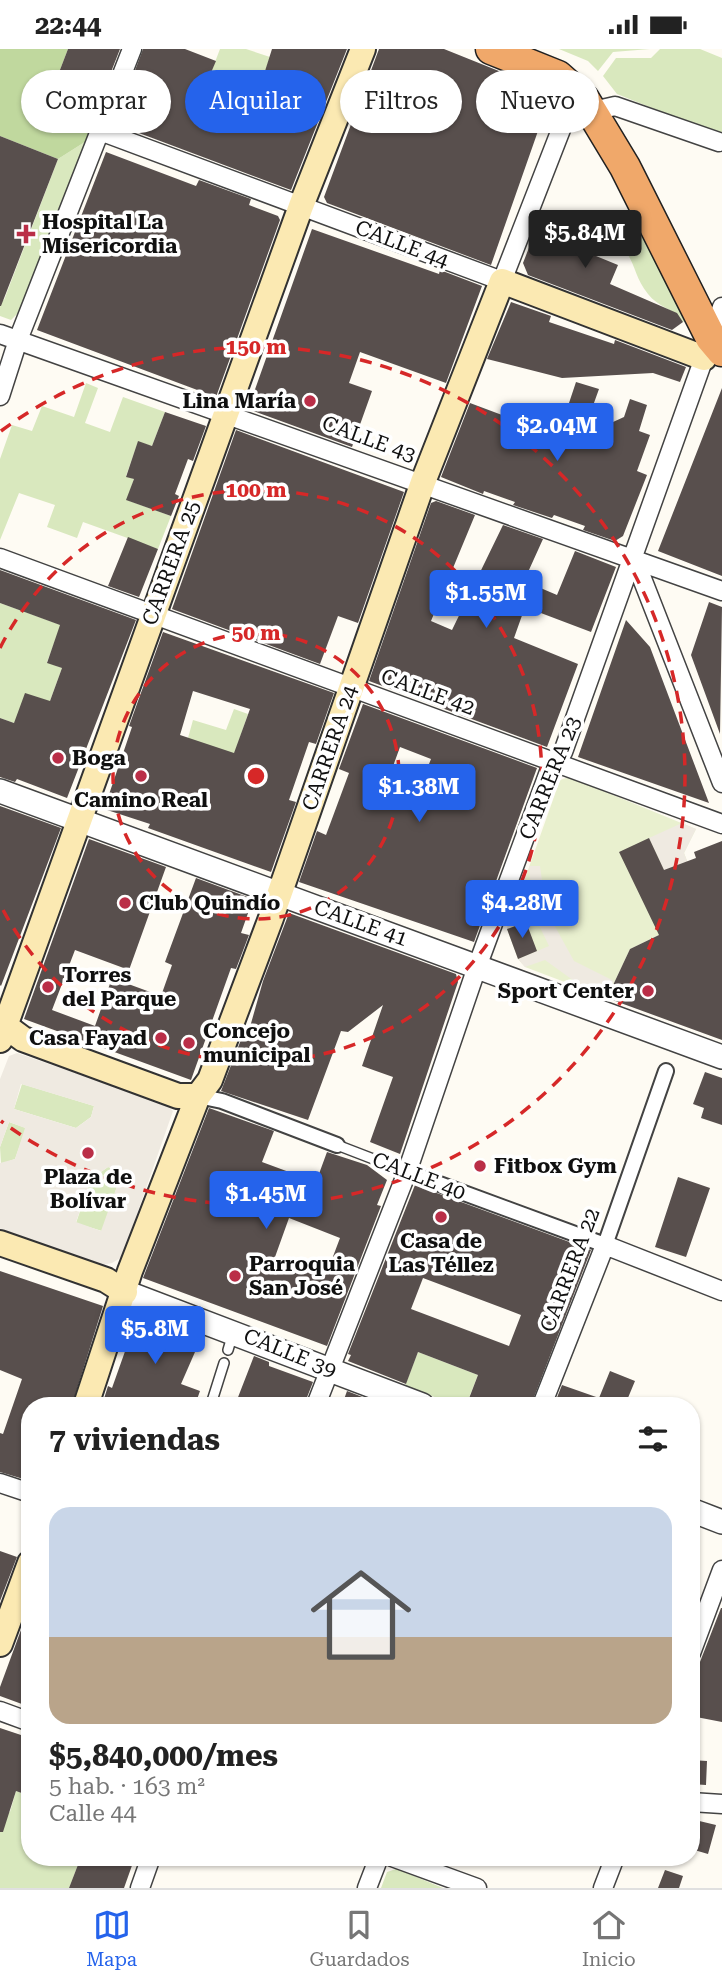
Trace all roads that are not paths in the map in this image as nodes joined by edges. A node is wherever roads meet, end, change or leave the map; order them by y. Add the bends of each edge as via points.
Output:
1 (132, 49) edge
2 (363, 49) edge
3 (491, 49) edge
4 (124, 70) edge
5 (545, 70) edge
6 (599, 103) edge
7 (599, 125) edge
8 (99, 133) edge
9 (105, 133) edge
10 (569, 133) edge
11 (719, 142) dead end
12 (301, 206) junction
13 (502, 281) junction
14 (722, 307) edge
15 (0, 334) edge
16 (18, 340) junction
17 (712, 349) edge
18 (0, 396) edge
19 (226, 412) junction
20 (423, 482) junction
21 (0, 558) edge
22 (634, 558) junction
23 (722, 591) edge
24 (152, 615) junction
25 (351, 688) junction
26 (553, 761) junction
27 (722, 783) edge
28 (0, 791) edge
29 (80, 821) junction
30 (722, 824) edge
31 (280, 893) junction
32 (477, 967) junction
33 (2, 1028) edge
34 (722, 1057) edge
35 (666, 1071) dead end
36 (198, 1096) junction
37 (337, 1145) joint
38 (407, 1172) junction
39 (0, 1243) edge
40 (605, 1245) junction
41 (722, 1291) edge
42 (125, 1292) junction
43 (224, 1363) dead end
44 (330, 1369) junction
45 (89, 1397) edge
46 (213, 1397) edge
47 (319, 1397) edge
48 (402, 1397) edge
49 (545, 1397) edge
50 (0, 1483) edge
51 (21, 1490) edge
52 (700, 1513) edge
53 (722, 1522) edge
54 (722, 1570) edge
55 (21, 1587) edge
56 (700, 1629) edge
57 (0, 1644) edge
58 (0, 1711) edge
59 (21, 1719) edge
60 (700, 1803) edge
61 (722, 1804) edge
62 (148, 1866) edge
63 (376, 1866) edge
64 (416, 1866) edge
65 (612, 1866) edge
66 (140, 1888) edge
67 (368, 1888) edge
68 (477, 1888) edge
69 (603, 1888) edge

1 - 4 street
2 - 12 main road, CARRERA 25
3 - 5 highway
6 - 11 street
7 - 17 highway via 625,167
8 - 16 street
9 - 12 street, CALLE 44
10 - 13 street, CARRERA 24
12 - 13 street, CALLE 44
12 - 19 main road, CARRERA 25
13 - 17 main road, CALLE 44
13 - 20 main road, CARRERA 24
14 - 17 street, CARRERA 23
15 - 16 street, CALLE 43
16 - 18 street
16 - 19 street, CALLE 43
17 - 22 street, CARRERA 23
19 - 20 street, CALLE 43
19 - 24 main road, CARRERA 25
20 - 22 street, CALLE 43
20 - 25 main road, CARRERA 24
21 - 24 street, CALLE 42
22 - 23 street, CALLE 43
22 - 26 street, CARRERA 23 via 564,752
22 - 27 street
24 - 25 street, CALLE 42
24 - 29 main road, CARRERA 25
25 - 26 street, CALLE 42
25 - 31 main road, CARRERA 24
26 - 30 street, CALLE 42
26 - 32 street, CARRERA 23
28 - 29 street, CALLE 41
29 - 31 street, CALLE 41
29 - 33 main road, CARRERA 25
31 - 32 street, CALLE 41
31 - 36 main road, CARRERA 24 via 210,1080
32 - 34 street, CALLE 41
32 - 38 street, CARRERA 23
33 - 36 main road, CALLE 40 via 178,1096
35 - 40 street, CARRERA 22
36 - 37 street, CALLE 40
36 - 42 main road, CARRERA 24
37 - 38 lane, CALLE 40
38 - 40 street, CALLE 40
38 - 44 street, CARRERA 23
39 - 42 main road, CALLE 39 via 106,1280
40 - 41 street, CALLE 40
40 - 49 street, CARRERA 22
42 - 44 street, CALLE 39 via 231,1341
42 - 45 main road, CARRERA 24
43 - 46 lane
44 - 47 street, CARRERA 23
44 - 48 street, CALLE 39
50 - 51 street
52 - 53 street
54 - 56 street
55 - 57 main road
58 - 59 street
60 - 61 street
62 - 66 street
63 - 67 street
64 - 68 street
65 - 69 street

